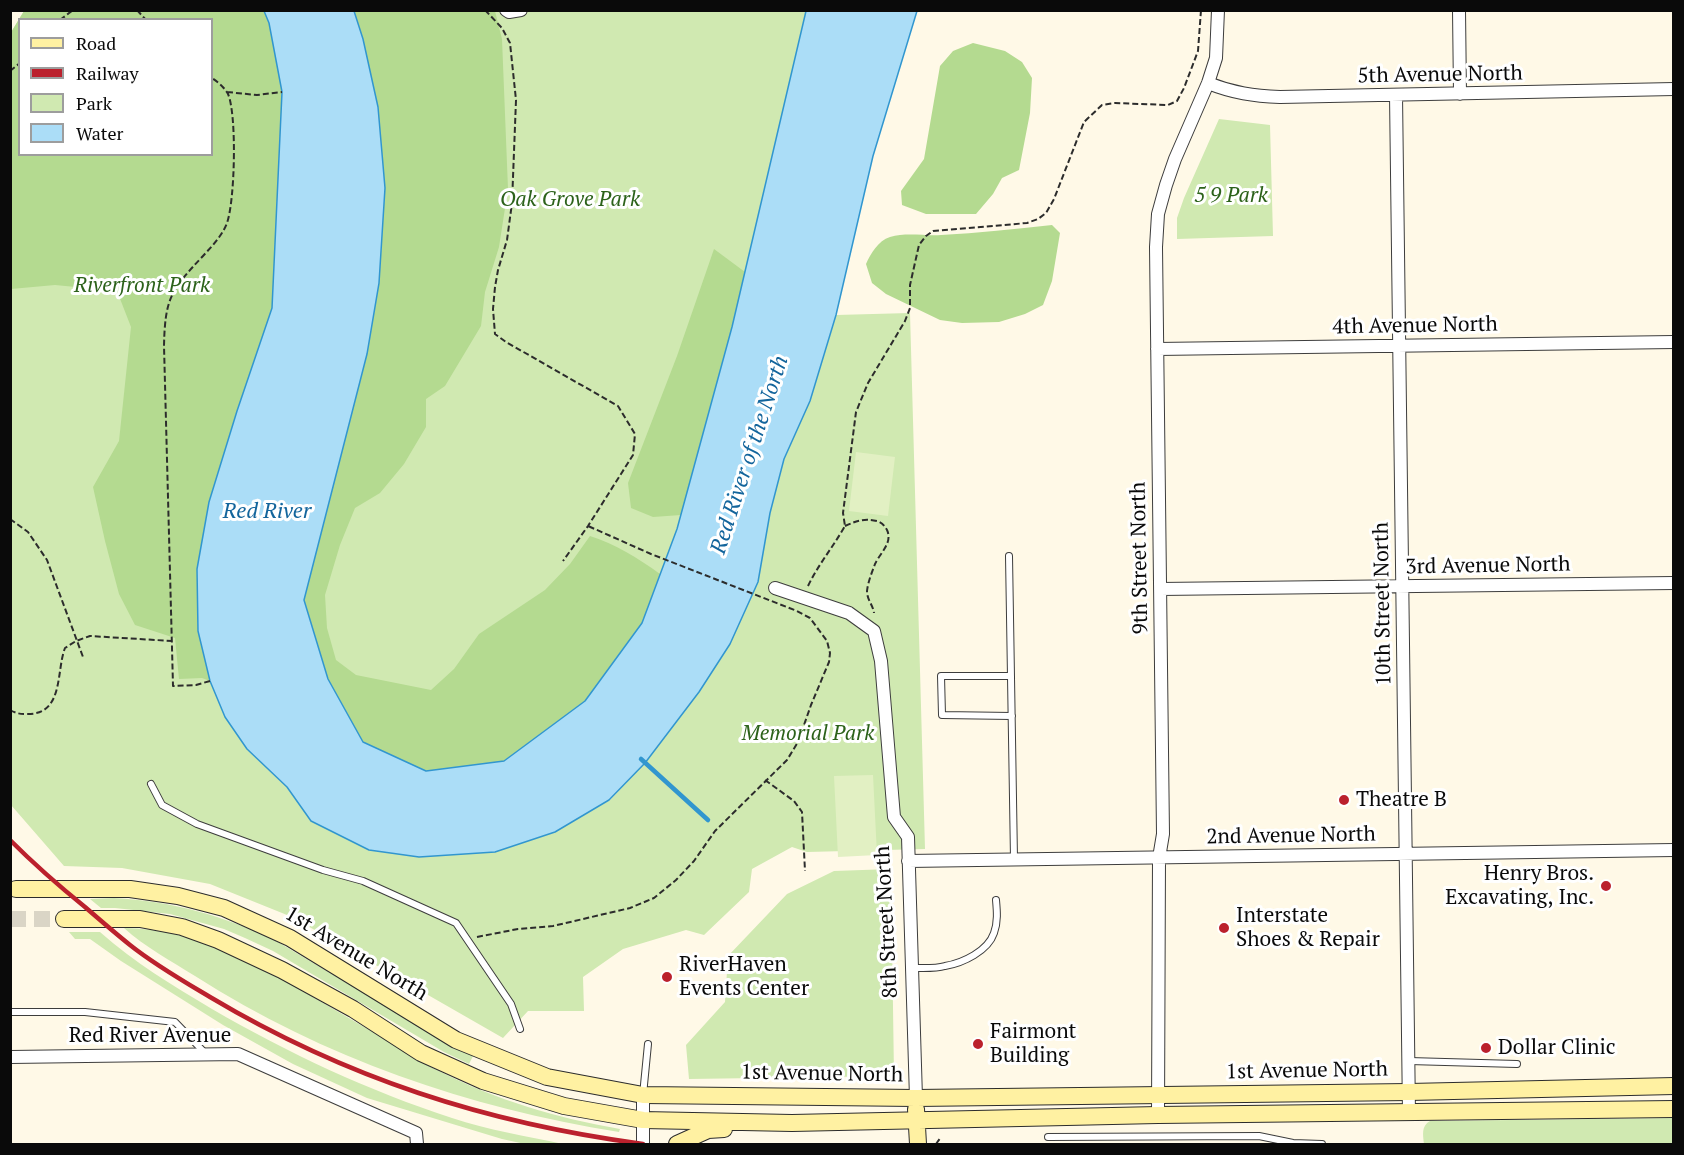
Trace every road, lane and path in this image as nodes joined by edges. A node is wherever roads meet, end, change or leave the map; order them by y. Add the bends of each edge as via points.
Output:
1 (485, 10) edge
2 (1200, 10) edge
3 (1218, 10) edge
4 (1459, 10) edge
5 (213, 79) edge
6 (1208, 83) junction
7 (1674, 89) edge
8 (227, 92) junction
9 (282, 93) dead end
10 (1460, 94) junction
11 (1395, 95) junction
12 (1674, 342) edge
13 (1399, 346) junction
14 (1157, 349) junction
15 (10, 519) edge
16 (588, 526) junction
17 (845, 526) junction
18 (1009, 556) dead end
19 (562, 561) dead end
20 (1674, 583) edge
21 (1402, 586) junction
22 (775, 588) dead end
23 (1160, 590) junction
24 (802, 597) junction
25 (797, 611) junction
26 (874, 631) junction
27 (76, 640) junction
28 (172, 641) junction
29 (83, 657) dead end
30 (1011, 675) junction
31 (210, 681) dead end
32 (10, 710) edge
33 (1012, 716) junction
34 (765, 780) junction
35 (151, 784) dead end
36 (1674, 850) edge
37 (1406, 854) junction
38 (1159, 858) junction
39 (1014, 860) junction
40 (909, 861) junction
41 (805, 871) dead end
42 (16, 889) dead end
43 (996, 900) dead end
44 (64, 918) tunnel mouth
45 (467, 939) junction
46 (912, 968) junction
47 (10, 1012) edge
48 (520, 1029) dead end
49 (648, 1044) dead end
50 (206, 1054) junction
51 (10, 1057) edge
52 (1408, 1060) junction
53 (1517, 1064) dead end
54 (1674, 1086) edge
55 (1408, 1092) junction
56 (643, 1095) junction
57 (1158, 1095) junction
58 (916, 1098) junction
59 (1674, 1109) edge
60 (1409, 1113) junction
61 (1158, 1115) junction
62 (643, 1120) junction
63 (917, 1121) junction
64 (792, 1123) junction
65 (941, 1137) dead end
66 (1047, 1137) dead end
67 (416, 1139) edge
68 (643, 1144) edge
69 (677, 1144) edge
70 (918, 1144) edge
71 (936, 1144) edge
72 (1322, 1144) edge

1 - 16 path via 510,43 516,99 512,203 495,287 495,334 618,406 635,434 633,455
2 - 17 path via 1198,51 1177,101 1168,105 1115,103 1102,105 1091,113 1046,213 1027,223 933,231 919,245 908,314 856,412 843,513
3 - 6 street, 9th Street North via 1216,57
4 - 10 street
5 - 8 path
6 - 11 street, 5th Avenue North via 1229,92 1256,96
6 - 14 street, 9th Street North via 1174,159 1158,214
7 - 10 street, 5th Avenue North
8 - 9 path
8 - 28 path via 234,174 227,223 218,240 172,293 164,321
10 - 11 street, 5th Avenue North
11 - 13 street, 10th Street North
12 - 13 street, 4th Avenue North
13 - 14 street, 4th Avenue North
13 - 21 street, 10th Street North
14 - 23 street, 9th Street North
15 - 27 path via 28,532 46,560
16 - 19 path
16 - 25 path
17 - 24 path
17 - 26 path via 870,519 882,523 888,531 889,542 876,562 867,592 874,609
18 - 30 lane
20 - 21 street, 3rd Avenue North
21 - 23 street, 3rd Avenue North
21 - 37 street, 10th Street North
22 - 24 street
23 - 38 street, 9th Street North via 1163,834
24 - 25 path
24 - 26 street via 849,613
25 - 34 path via 810,618 827,641 829,662 798,742 787,760
26 - 40 street, 8th Street North via 881,661 894,817 908,837
27 - 28 path via 90,636
27 - 29 path
27 - 32 path via 65,648 56,696 49,707 36,714
28 - 31 path via 173,686 196,686
30 - 33 lane
30 - 33 lane via 941,676 942,715
33 - 39 lane
34 - 41 path via 794,801 802,812
34 - 45 path via 715,831 694,861 654,898 630,908 553,926
35 - 45 lane via 162,805 197,824 363,881 456,923
36 - 37 street, 2nd Avenue North
37 - 38 street, 2nd Avenue North
37 - 52 street, 10th Street North
38 - 39 street, 2nd Avenue North
38 - 57 street, 9th Street North
39 - 40 street, 2nd Avenue North
40 - 46 street, 8th Street North
42 - 56 main road, 1st Avenue North via 130,889 224,908 290,938 456,1040 547,1077
43 - 46 lane via 994,935 984,948 966,960 945,966
44 - 62 main road, 1st Avenue North via 140,919 182,927 282,970 421,1053 483,1081 564,1106
45 - 48 lane via 511,1004
46 - 58 street, 8th Street North
47 - 50 lane via 85,1011 175,1022
49 - 56 lane
50 - 51 street, Red River Avenue
50 - 67 street, Red River Avenue via 238,1054
52 - 53 lane
52 - 55 street, 10th Street North
54 - 55 main road, 1st Avenue North
55 - 57 main road, 1st Avenue North
55 - 60 street, 10th Street North
56 - 58 main road, 1st Avenue North
56 - 62 street
57 - 58 main road, 1st Avenue North
57 - 61 street, 9th Street North
58 - 63 main road, 8th Street North
59 - 60 main road, 1st Avenue North
60 - 61 main road, 1st Avenue North
61 - 63 main road, 1st Avenue North
62 - 64 main road, 1st Avenue North
62 - 68 street
63 - 64 main road, 1st Avenue North
63 - 70 main road, 8th Street North
64 - 69 main road via 708,1130
65 - 71 path
66 - 72 lane via 1259,1136

